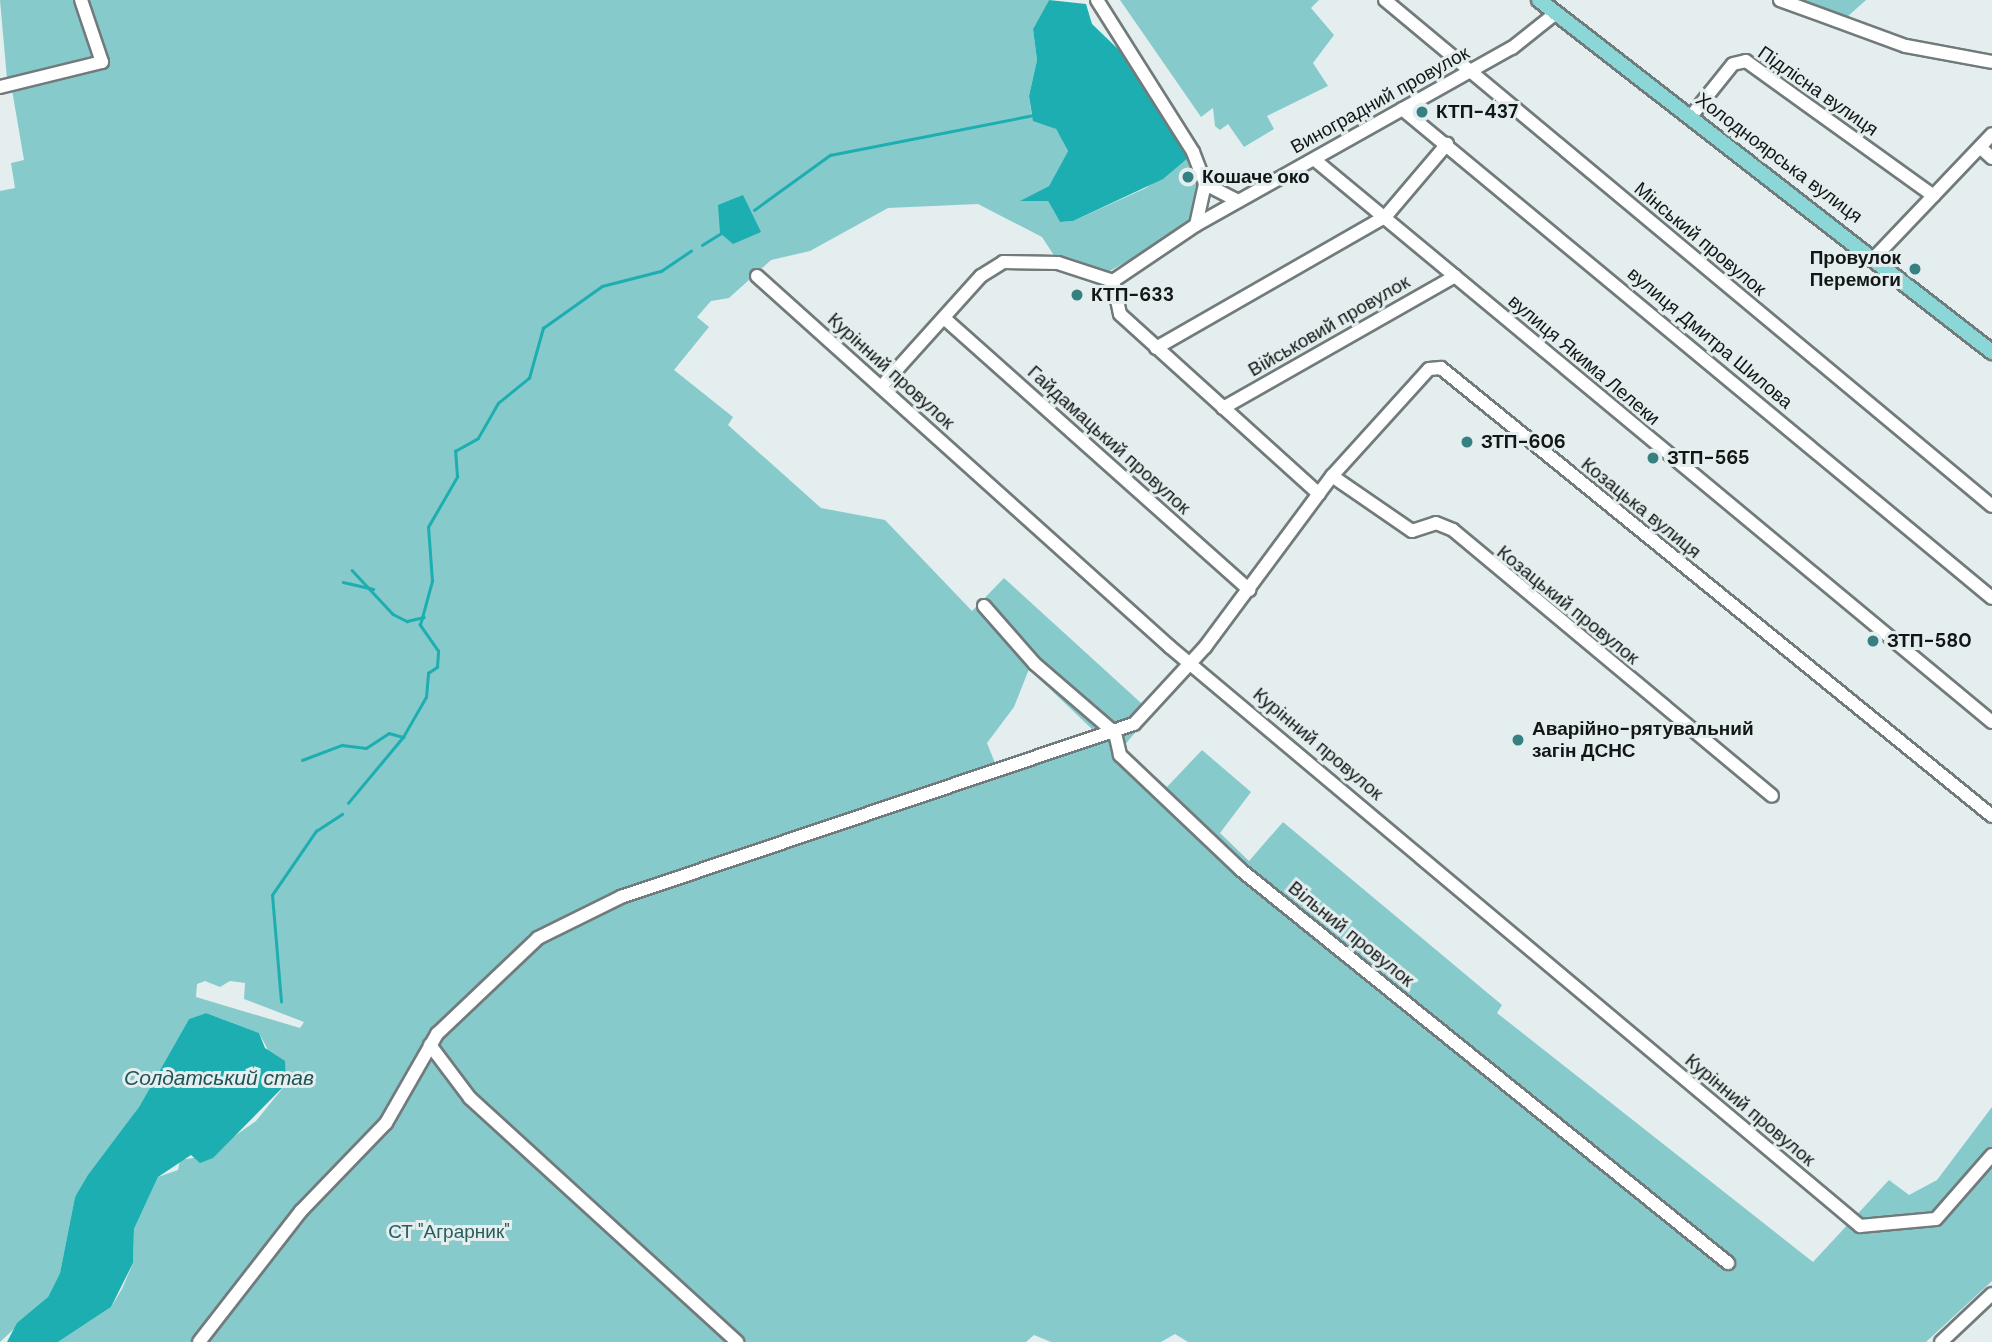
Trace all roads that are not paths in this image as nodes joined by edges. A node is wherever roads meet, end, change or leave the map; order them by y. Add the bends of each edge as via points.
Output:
1 (81, 0) edge
2 (1097, 0) edge
3 (1385, 0) edge
4 (1539, 0) edge
5 (1780, 0) edge
6 (1556, 13) junction
7 (1992, 62) edge
8 (1471, 72) junction
9 (0, 87) edge
10 (1402, 109) junction
11 (1692, 115) junction
12 (1992, 134) edge
13 (1447, 144) junction
14 (1980, 147) junction
15 (1992, 158) edge
16 (1315, 160) junction
17 (1205, 184) junction
18 (1934, 196) junction
19 (1238, 201) junction
20 (1385, 217) junction
21 (1196, 225) junction
22 (1876, 256) junction
23 (757, 276) dead end
24 (1455, 276) junction
25 (1113, 281) junction
26 (944, 318) junction
27 (1156, 348) junction
28 (1992, 352) edge
29 (881, 387) junction
30 (1223, 408) junction
31 (1332, 477) junction
32 (1319, 494) junction
33 (1992, 506) edge
34 (1249, 590) junction
35 (1992, 598) edge
36 (984, 606) dead end
37 (1191, 662) junction
38 (1992, 722) edge
39 (1115, 733) junction
40 (1772, 796) dead end
41 (1992, 816) edge
42 (430, 1045) junction
43 (1992, 1155) edge
44 (1728, 1263) dead end
45 (1992, 1294) edge
46 (199, 1342) edge
47 (737, 1342) edge
48 (1941, 1342) edge

1 - 9 street via 102,62
2 - 17 street via 1193,152
3 - 8 street, Мінський провулок
4 - 6 main road, Холодноярська вулиця
5 - 7 street via 1906,46
6 - 8 street, Виноградний провулок
6 - 11 main road, Холодноярська вулиця
8 - 10 street, Виноградний провулок
8 - 33 street, Мінський провулок
10 - 13 street, вулиця Дмитра Шилова
10 - 16 street, Виноградний провулок
11 - 18 street, Підлісна вулиця via 1733,64 1745,61
11 - 22 main road, Холодноярська вулиця
12 - 14 street
13 - 20 street
13 - 35 street, вулиця Дмитра Шилова
14 - 15 street
14 - 18 street
16 - 19 street, Виноградний провулок
16 - 20 street, вулиця Якима Лелеки
17 - 19 street
17 - 21 street
18 - 22 street
19 - 21 street, Виноградний провулок
20 - 24 street, вулиця Якима Лелеки
20 - 27 street
21 - 25 street, Виноградний провулок
22 - 28 main road, Холодноярська вулиця
23 - 29 street, Курінний провулок
24 - 30 street, Військовий провулок
24 - 38 street, вулиця Якима Лелеки
25 - 26 street via 1058,263 1003,262
25 - 27 street via 1120,314
26 - 29 street
26 - 34 street, Гайдамацький провулок
27 - 30 street
29 - 37 street, Курінний провулок
30 - 32 street
31 - 32 street, Козацька вулиця
31 - 40 street, Козацький провулок via 1412,531 1436,523 1452,530
31 - 41 street, Козацька вулиця via 1421,374 1441,368
32 - 34 street, Козацька вулиця
34 - 37 street, Козацька вулиця
36 - 39 street, Вільний провулок via 1035,664
37 - 39 street, Козацька вулиця via 1134,724
37 - 43 street, Курінний провулок via 1864,1227 1936,1219
39 - 42 street via 771,845 570,919 538,938
39 - 44 street, Вільний провулок via 1120,755 1241,870
42 - 46 street via 386,1123 300,1211
42 - 47 street via 470,1098
45 - 48 street

